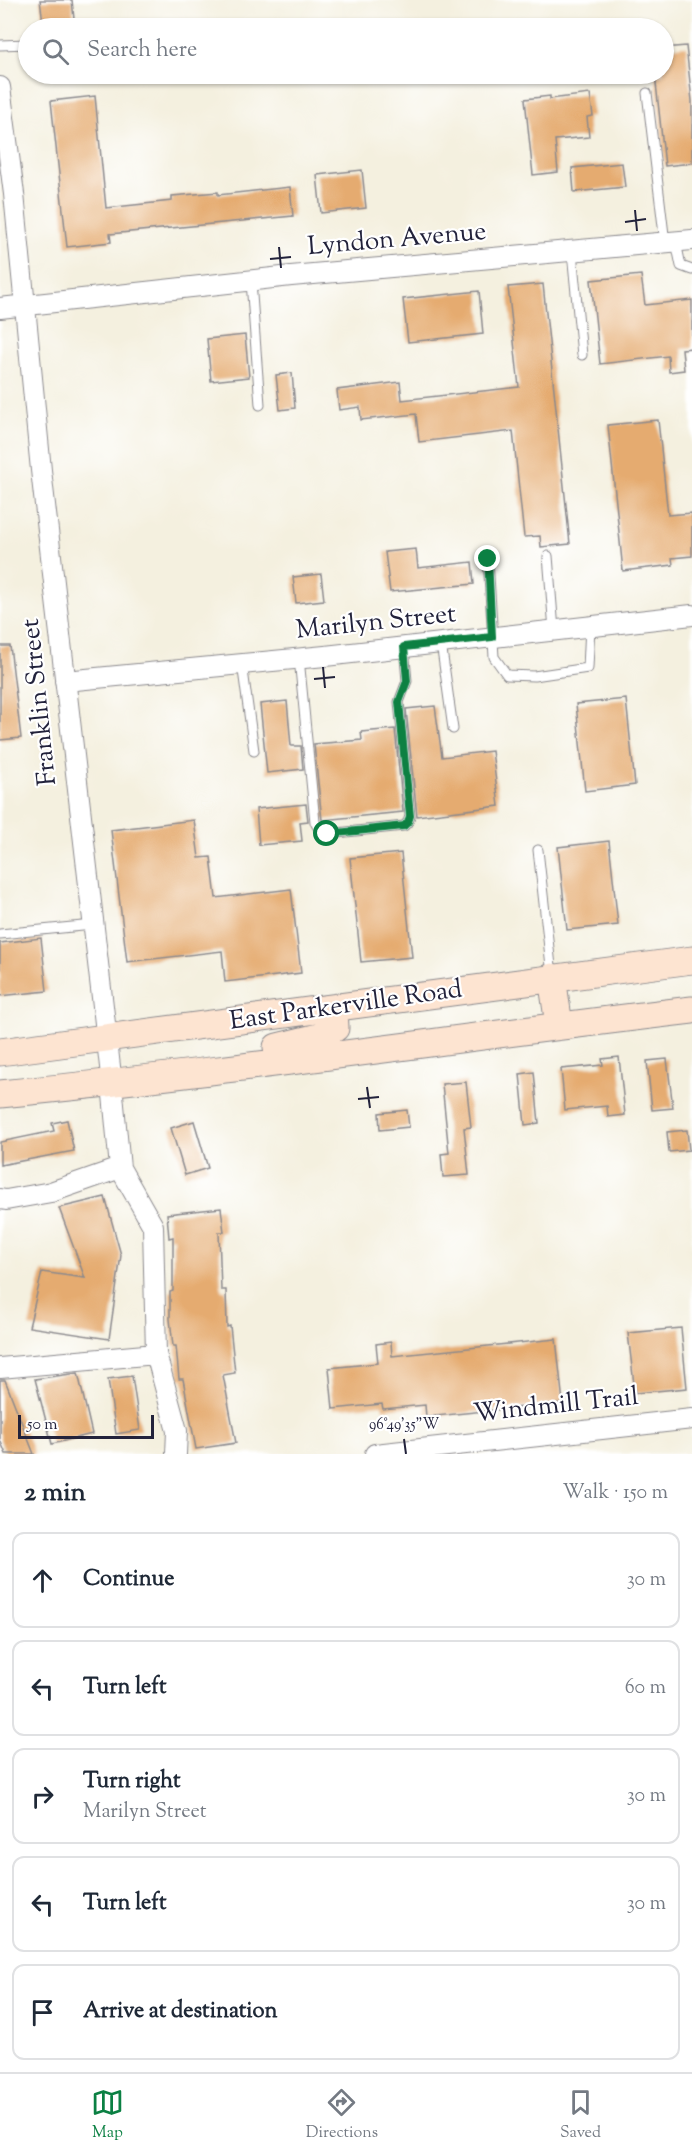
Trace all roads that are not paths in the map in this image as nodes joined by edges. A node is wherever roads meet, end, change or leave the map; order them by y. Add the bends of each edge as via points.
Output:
1 (18, 44) edge
2 (0, 45) edge
3 (0, 87) edge
4 (648, 93) dead end
5 (677, 242) edge
6 (572, 252) junction
7 (692, 270) edge
8 (251, 281) junction
9 (25, 306) junction
10 (0, 308) edge
11 (582, 355) dead end
12 (260, 405) dead end
13 (548, 556) dead end
14 (488, 559) dead end
15 (692, 615) edge
16 (590, 626) junction
17 (554, 630) junction
18 (492, 637) junction
19 (441, 643) junction
20 (404, 647) junction
21 (299, 658) junction
22 (242, 663) junction
23 (65, 681) junction
24 (453, 729) dead end
25 (254, 751) dead end
26 (538, 850) dead end
27 (93, 925) junction
28 (0, 934) edge
29 (692, 960) edge
30 (552, 978) junction
31 (334, 1008) junction
32 (692, 1010) edge
33 (559, 1025) junction
34 (107, 1039) junction
35 (0, 1052) edge
36 (201, 1072) junction
37 (112, 1084) junction
38 (0, 1094) edge
39 (120, 1168) junction
40 (0, 1199) edge
41 (156, 1354) junction
42 (0, 1368) edge
43 (692, 1419) edge
44 (382, 1453) edge
45 (176, 1454) edge

1 - 2 lane
3 - 9 street, Franklin Street
4 - 5 lane
5 - 6 street, Lyndon Avenue
5 - 7 lane via 681,266
6 - 8 street, Lyndon Avenue
6 - 11 lane
8 - 9 street, Lyndon Avenue
8 - 12 lane
9 - 10 street, Lyndon Avenue
9 - 23 street, Franklin Street
13 - 17 lane
14 - 18 lane
15 - 16 street, Marilyn Street
16 - 17 street, Marilyn Street
16 - 18 lane via 588,668 534,676 507,675 494,657
17 - 18 street, Marilyn Street
18 - 19 street, Marilyn Street
19 - 20 street, Marilyn Street
19 - 24 lane
20 - 21 street, Marilyn Street
20 - 21 lane via 407,681 399,702 410,816 404,826 321,833 315,822
21 - 22 street, Marilyn Street
22 - 23 street, Marilyn Street
22 - 25 lane
23 - 27 street, Franklin Street
26 - 30 lane
27 - 28 lane
27 - 34 street, Franklin Street
29 - 30 main road, East Parkerville Road
30 - 31 main road, East Parkerville Road
30 - 33 main road
31 - 34 main road, East Parkerville Road
31 - 36 main road via 335,1028 322,1036
32 - 33 main road, East Parkerville Road
33 - 36 main road, East Parkerville Road
34 - 35 main road, East Parkerville Road
34 - 37 street, Franklin Street
36 - 37 main road, East Parkerville Road
37 - 38 main road, East Parkerville Road
37 - 39 street, Franklin Street
39 - 40 street via 51,1192
39 - 41 street via 153,1226
41 - 42 street
41 - 45 street via 177,1431
43 - 44 street, Windmill Trail

